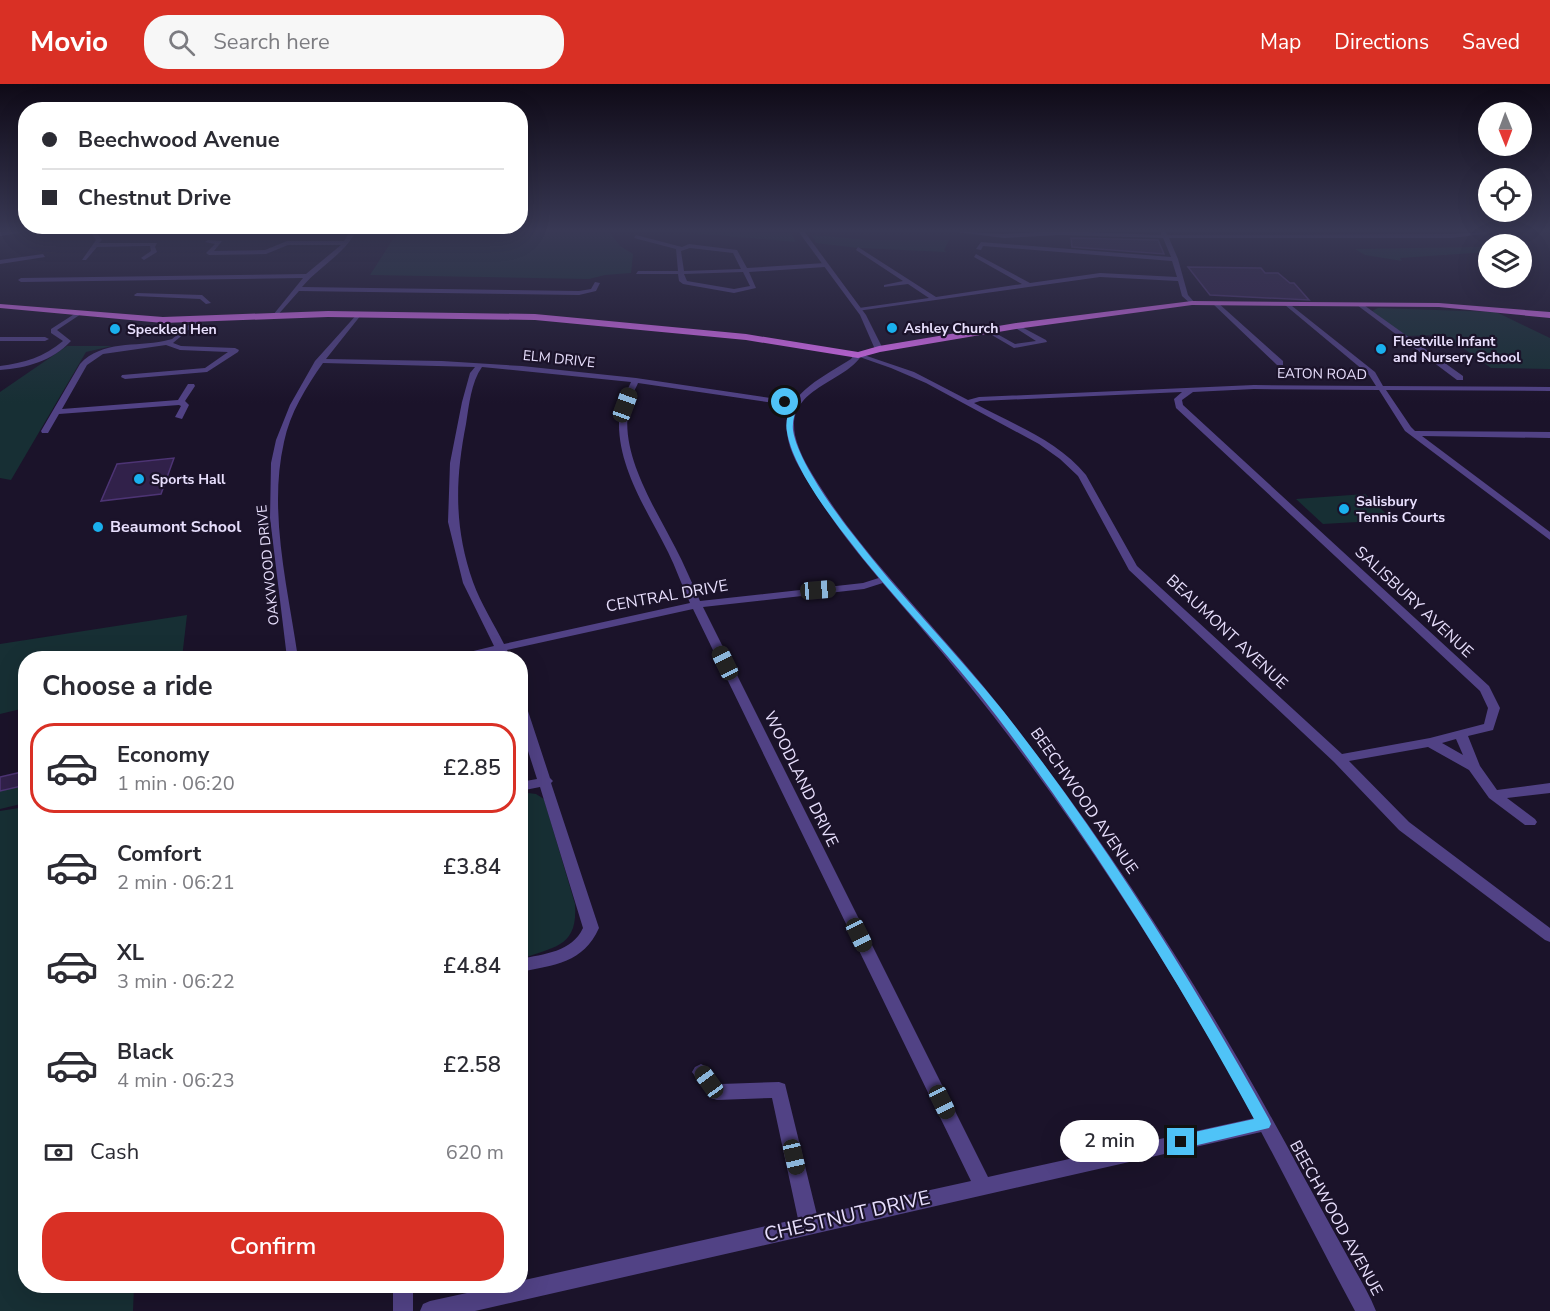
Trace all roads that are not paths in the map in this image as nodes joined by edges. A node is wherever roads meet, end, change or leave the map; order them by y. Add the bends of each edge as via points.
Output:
1 (168, 288) edge
2 (595, 288) edge
3 (717, 288) edge
4 (748, 288) edge
5 (844, 288) edge
6 (918, 288) edge
7 (1006, 288) edge
8 (1183, 288) edge
9 (297, 289) joint
10 (137, 295) dead end
11 (160, 295) junction
12 (935, 299) junction
13 (152, 303) dead end
14 (208, 303) dead end
15 (1192, 303) junction
16 (1215, 303) junction
17 (1287, 304) junction
18 (1359, 304) junction
19 (0, 306) edge
20 (859, 310) junction
21 (81, 312) junction
22 (359, 314) junction
23 (276, 315) junction
24 (1550, 315) edge
25 (197, 320) junction
26 (1016, 326) junction
27 (988, 331) junction
28 (0, 339) edge
29 (45, 339) dead end
30 (166, 344) junction
31 (879, 349) junction
32 (856, 358) junction
33 (319, 361) junction
34 (1280, 363) dead end
35 (480, 365) junction
36 (0, 368) edge
37 (203, 371) junction
38 (124, 378) dead end
39 (1460, 378) dead end
40 (636, 380) junction
41 (1262, 387) joint
42 (1381, 388) junction
43 (1550, 389) edge
44 (1191, 390) junction
45 (1132, 393) junction
46 (181, 402) junction
47 (967, 403) junction
48 (795, 404) junction
49 (1179, 406) junction
50 (56, 412) junction
51 (179, 417) dead end
52 (45, 431) dead end
53 (1413, 433) junction
54 (1550, 435) edge
55 (1550, 537) edge
56 (885, 579) junction
57 (696, 605) junction
58 (291, 651) edge
59 (502, 651) edge
60 (511, 651) edge
61 (528, 728) edge
62 (1461, 735) junction
63 (1430, 742) junction
64 (1339, 759) junction
65 (1474, 767) junction
66 (546, 781) junction
67 (528, 785) edge
68 (1550, 788) edge
69 (1494, 795) junction
70 (1530, 822) dead end
71 (1550, 936) edge
72 (528, 964) edge
73 (702, 1072) dead end
74 (1264, 1124) junction
75 (983, 1186) junction
76 (809, 1224) junction
77 (528, 1284) edge
78 (403, 1293) edge
79 (493, 1293) edge
80 (403, 1311) edge
81 (430, 1311) edge
82 (1366, 1311) edge

1 - 11 street
2 - 9 street via 579,293
3 - 4 street
5 - 20 street
6 - 12 street
7 - 12 street
8 - 15 street
9 - 23 street
10 - 11 street
11 - 13 street
11 - 14 street via 202,297
12 - 20 street
15 - 16 main road
15 - 26 main road
16 - 17 main road
16 - 34 street
17 - 18 main road
17 - 42 street via 1366,369
18 - 24 main road via 1457,306
18 - 39 street
19 - 21 main road
20 - 31 street
21 - 25 main road via 137,319
21 - 36 street via 54,329 67,340 46,356 29,364
22 - 23 main road
22 - 32 main road via 482,314 583,320 746,337
22 - 33 street, OAKWOOD DRIVE
23 - 25 main road
25 - 30 street
26 - 27 main road
26 - 27 street via 1043,342 1014,346
27 - 31 main road
28 - 29 street
30 - 37 street via 234,350
30 - 50 street via 103,351 92,356
31 - 32 main road
32 - 47 street, BEAUMONT AVENUE via 887,364
32 - 48 street
33 - 35 street, ELM DRIVE
33 - 58 street, OAKWOOD DRIVE via 294,404 279,442 277,533
35 - 40 street, ELM DRIVE
35 - 59 street via 466,402 454,463 453,522 468,583
37 - 38 street
37 - 46 street
40 - 48 street, ELM DRIVE
40 - 57 street, WOODLAND DRIVE via 625,405 623,432 633,473
41 - 42 street, EATON ROAD
41 - 44 street, SALISBURY AVENUE
42 - 43 street, EATON ROAD
42 - 53 street
44 - 45 street, SALISBURY AVENUE
44 - 49 street via 1178,399
45 - 47 street, SALISBURY AVENUE via 979,399
45 - 49 street, SALISBURY AVENUE
46 - 50 street
46 - 51 street via 185,405
47 - 64 street, BEAUMONT AVENUE via 1072,462 1133,568
48 - 56 street, BEECHWOOD AVENUE via 790,432 805,469 837,519
49 - 62 street, SALISBURY AVENUE via 1485,689 1494,708 1489,727
50 - 52 street
53 - 54 street
53 - 55 street
56 - 57 street, CENTRAL DRIVE via 864,586
56 - 74 street, BEECHWOOD AVENUE via 1000,714 1070,809 1206,1018
57 - 60 street, CENTRAL DRIVE
57 - 75 street, WOODLAND DRIVE
61 - 66 street
62 - 63 street, SALISBURY AVENUE
62 - 65 street
63 - 64 street, SALISBURY AVENUE
63 - 65 street
64 - 71 street, BEAUMONT AVENUE via 1404,826
65 - 69 street
66 - 67 street
66 - 72 street via 591,927 582,946 572,953
68 - 69 street
69 - 70 street
73 - 76 street via 717,1092 779,1090
74 - 75 street, CHESTNUT DRIVE
74 - 82 street, BEECHWOOD AVENUE
75 - 76 street, CHESTNUT DRIVE
76 - 77 street, CHESTNUT DRIVE
78 - 80 street
79 - 81 street, CHESTNUT DRIVE

